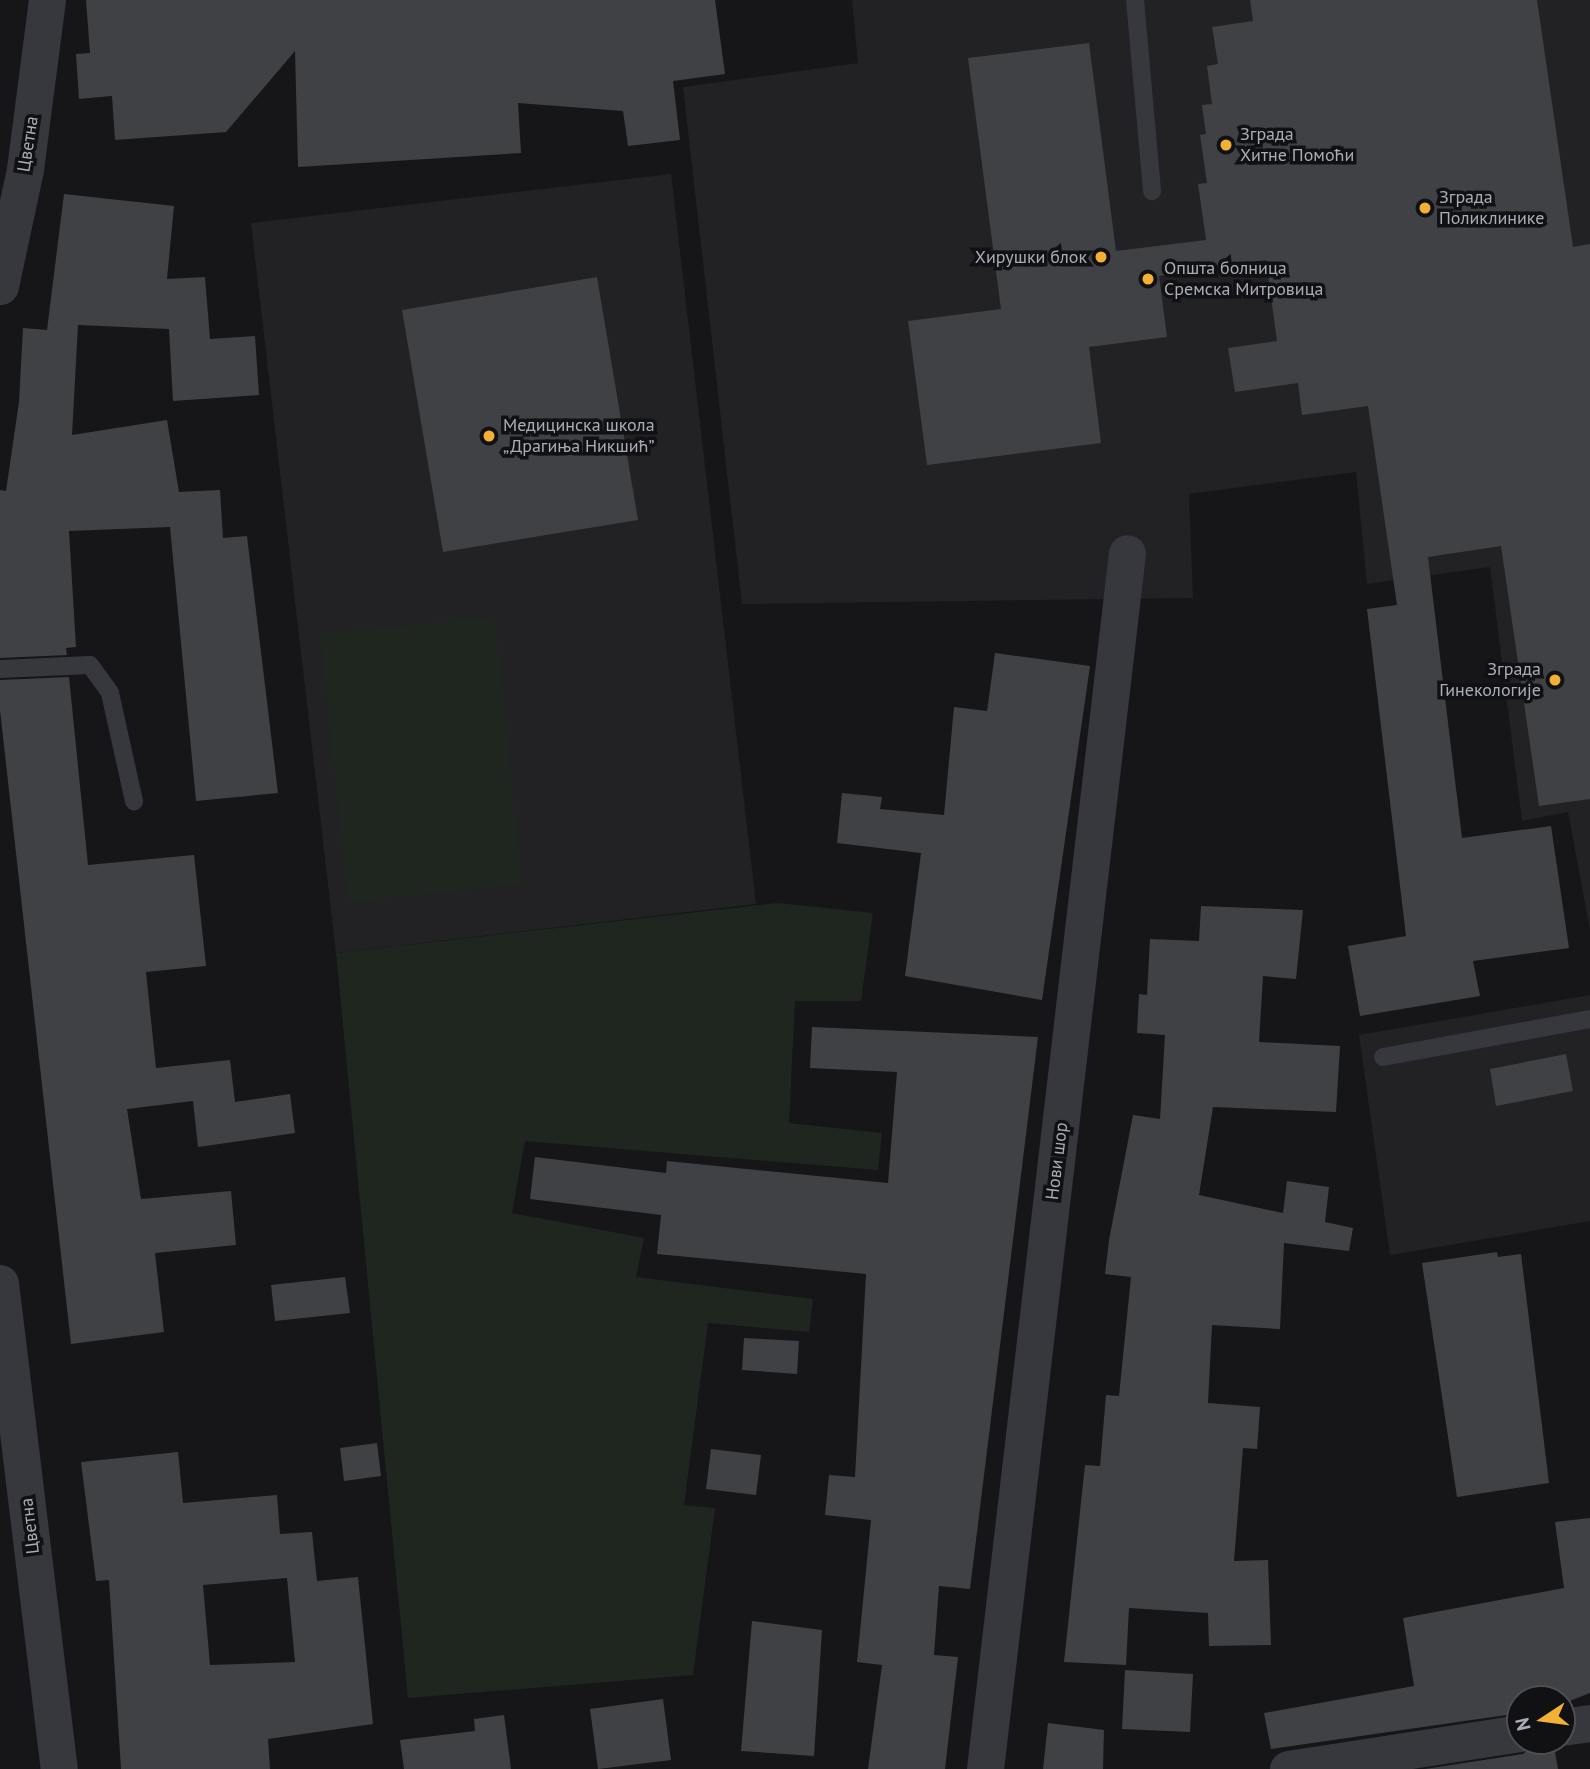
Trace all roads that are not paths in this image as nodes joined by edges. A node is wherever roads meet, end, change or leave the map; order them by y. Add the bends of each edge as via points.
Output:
1 (47, 0) edge
2 (1135, 0) edge
3 (1152, 191) dead end
4 (0, 286) edge
5 (1127, 553) dead end
6 (0, 669) edge
7 (134, 801) dead end
8 (1590, 1018) edge
9 (1383, 1057) dead end
10 (0, 1283) edge
11 (1506, 1735) edge
12 (60, 1769) edge
13 (985, 1769) edge
14 (1288, 1769) edge

1 - 4 street, Цветна via 25,169
2 - 3 lane
5 - 13 street, Нови шор
6 - 7 lane via 90,665 110,692
8 - 9 lane
10 - 12 street, Цветна
11 - 14 street

